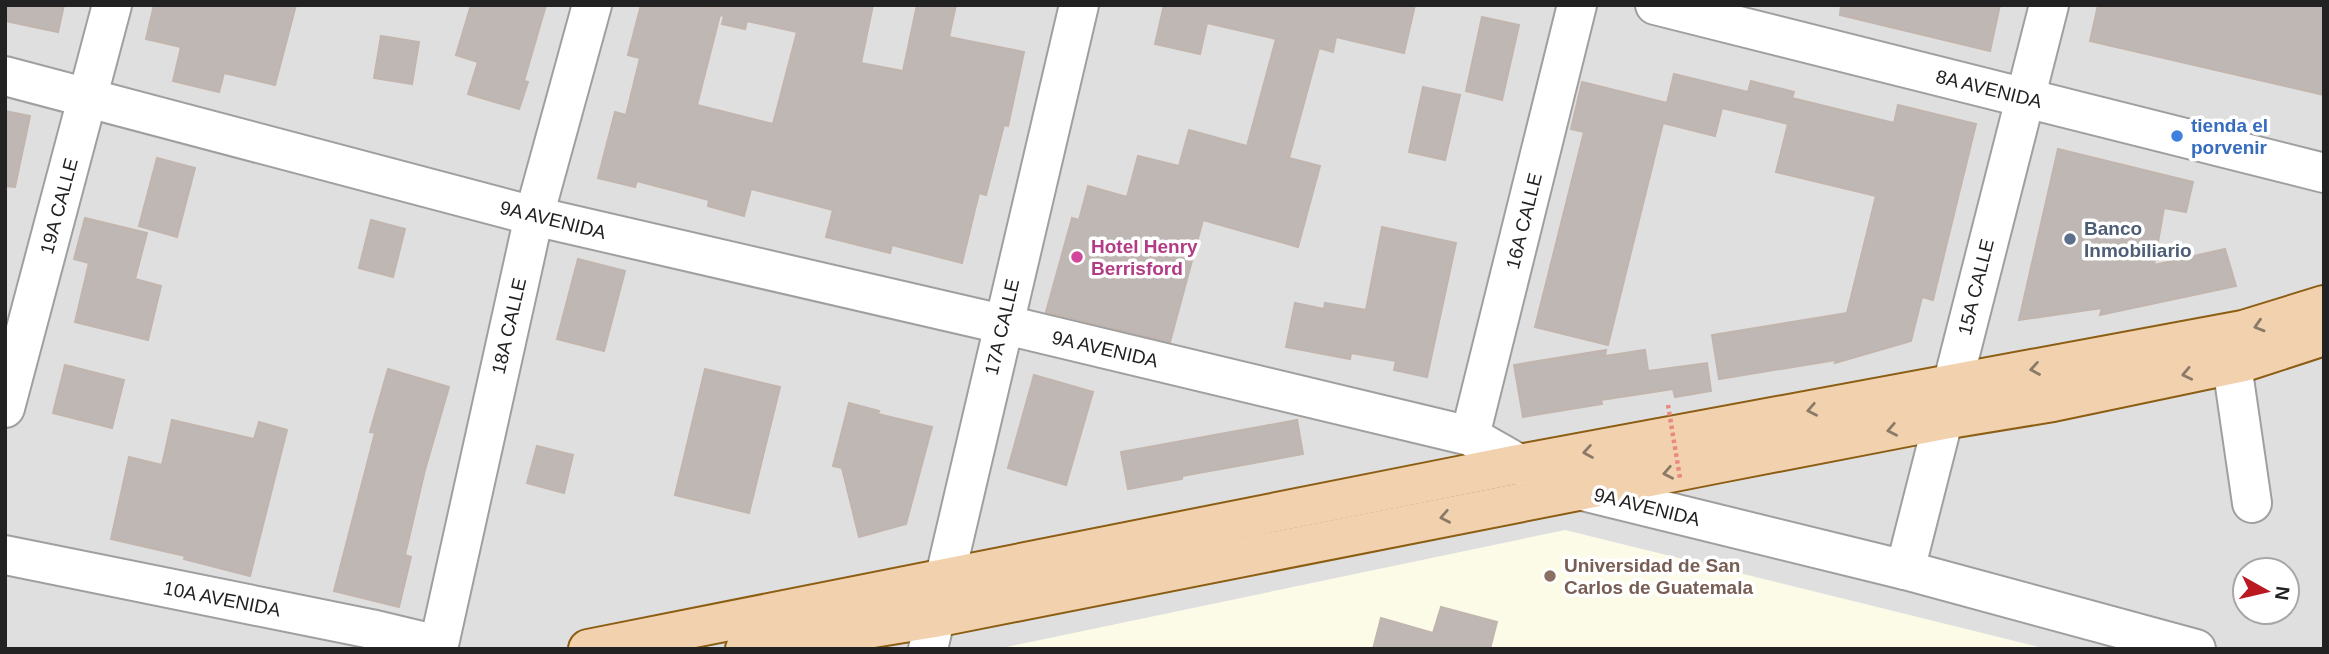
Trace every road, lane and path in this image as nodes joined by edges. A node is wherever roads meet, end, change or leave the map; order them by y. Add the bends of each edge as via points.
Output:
1 (111, 5) edge
2 (592, 5) edge
3 (1079, 5) edge
4 (1577, 5) edge
5 (1655, 5) edge
6 (2049, 5) edge
7 (5, 76) edge
8 (2024, 97) junction
9 (87, 98) junction
10 (2324, 173) edge
11 (534, 216) junction
12 (2324, 305) edge
13 (1002, 324) junction
14 (2324, 336) edge
15 (2232, 365) junction
16 (1947, 402) junction
17 (1668, 405) dead end
18 (5, 408) edge
19 (1470, 436) junction
20 (1518, 464) junction
21 (1680, 478) dead end
22 (1579, 490) junction
23 (2252, 503) dead end
24 (5, 555) edge
25 (1905, 570) junction
26 (944, 579) junction
27 (931, 633) edge
28 (438, 647) edge
29 (747, 648) edge
30 (588, 649) edge
31 (2196, 649) edge

1 - 9 street, 19A CALLE
2 - 11 street, 18A CALLE
3 - 13 street, 17A CALLE
4 - 19 street, 16A CALLE
5 - 8 street, 8A AVENIDA
6 - 8 street, 15A CALLE
7 - 9 street, 9A AVENIDA
8 - 10 street, 8A AVENIDA
8 - 16 street, 15A CALLE
9 - 11 street, 9A AVENIDA
9 - 18 street, 19A CALLE
11 - 13 street, 9A AVENIDA
11 - 28 street, 18A CALLE
12 -> 16 main road via 2243,330
13 - 19 street, 9A AVENIDA
13 - 26 street, 17A CALLE
14 - 15 main road
15 -> 16 main road via 2053,402
15 - 23 street
16 -> 20 main road
16 -> 22 main road
16 - 25 street, 15A CALLE
17 - 21 path, bridge
19 - 20 street, 9A AVENIDA
20 - 22 street, 9A AVENIDA
20 - 26 main road
22 - 25 street, 9A AVENIDA
22 -> 27 main road
24 - 28 street, 10A AVENIDA via 371,629
25 - 31 street, 9A AVENIDA
26 - 27 street, 17A CALLE
26 - 30 main road
27 - 29 main road

